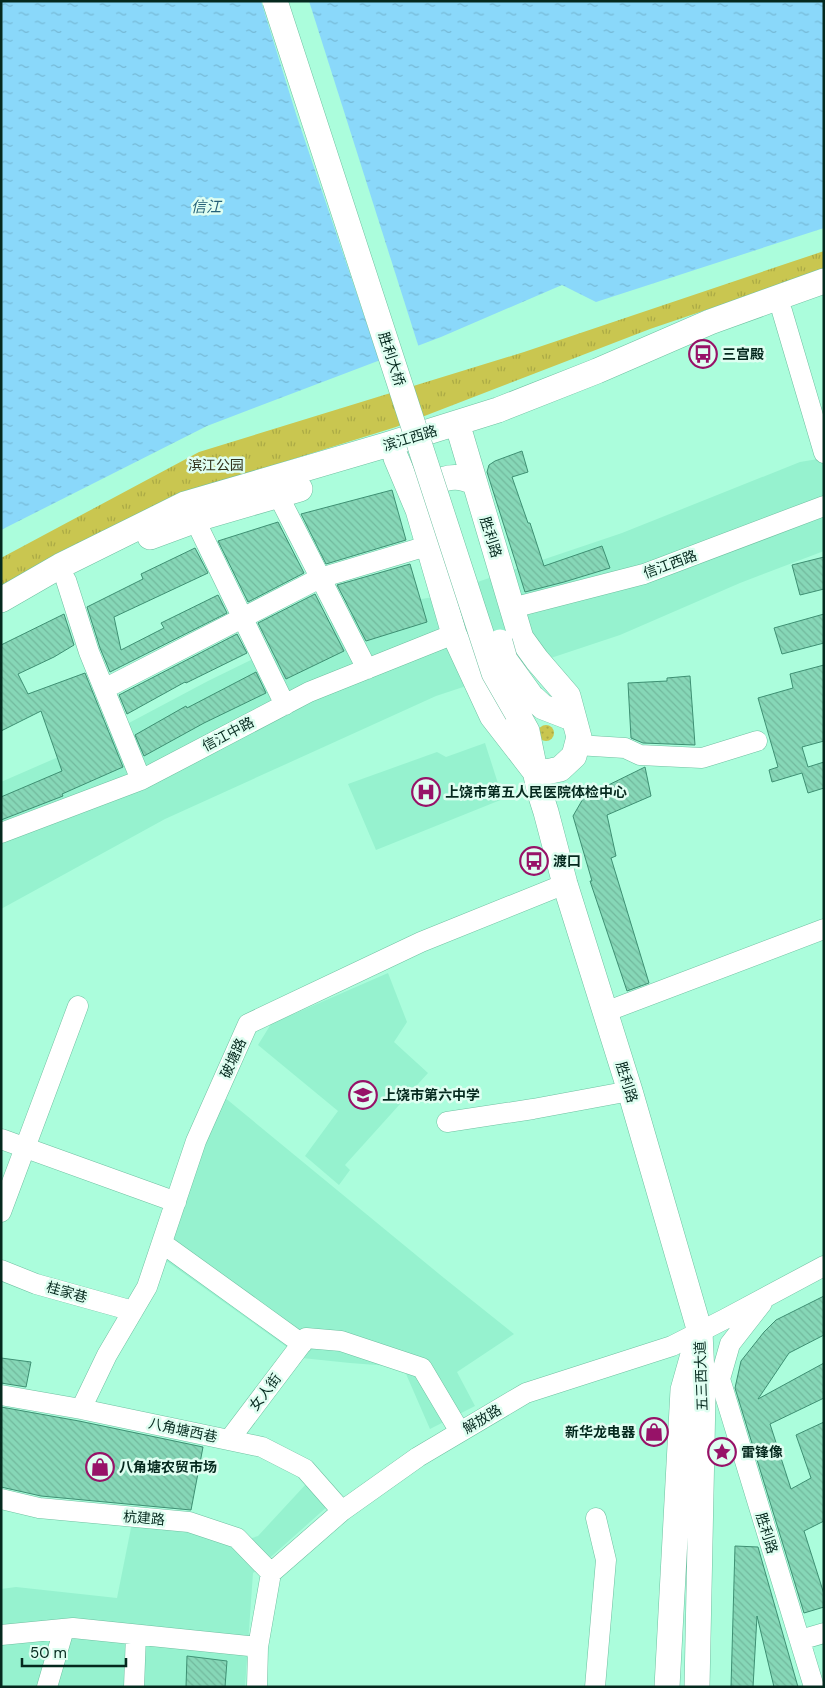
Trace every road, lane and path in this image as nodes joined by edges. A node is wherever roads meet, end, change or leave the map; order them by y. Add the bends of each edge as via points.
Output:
1 (274, 1) edge
2 (292, 1) edge
3 (824, 282) edge
4 (824, 298) edge
5 (782, 311) junction
6 (461, 436) junction
7 (824, 453) edge
8 (396, 458) junction
9 (474, 493) junction
10 (278, 495) junction
11 (824, 506) edge
12 (424, 519) junction
13 (195, 520) junction
14 (417, 549) dead end
15 (320, 578) junction
16 (66, 580) junction
17 (1, 600) edge
18 (512, 608) junction
19 (1, 614) edge
20 (243, 618) junction
21 (454, 634) junction
22 (367, 669) junction
23 (104, 689) junction
24 (285, 704) junction
25 (524, 704) junction
26 (574, 719) junction
27 (757, 741) dead end
28 (577, 745) junction
29 (534, 769) junction
30 (560, 769) junction
31 (141, 780) junction
32 (1, 833) edge
33 (552, 833) junction
34 (565, 884) junction
35 (824, 929) edge
36 (78, 1006) dead end
37 (605, 1012) junction
38 (630, 1091) junction
39 (447, 1122) dead end
40 (1, 1139) edge
41 (26, 1148) junction
42 (176, 1202) junction
43 (1, 1212) edge
44 (162, 1243) junction
45 (824, 1266) edge
46 (1, 1270) edge
47 (770, 1294) junction
48 (133, 1311) junction
49 (700, 1332) junction
50 (302, 1344) junction
51 (1, 1395) edge
52 (81, 1409) junction
53 (460, 1432) junction
54 (229, 1440) junction
55 (1, 1499) edge
56 (342, 1511) junction
57 (596, 1518) dead end
58 (271, 1573) junction
59 (64, 1629) junction
60 (824, 1634) edge
61 (136, 1635) junction
62 (1, 1636) edge
63 (800, 1640) junction
64 (258, 1647) junction
65 (48, 1687) edge
66 (134, 1687) edge
67 (256, 1687) edge
68 (595, 1687) edge
69 (667, 1687) edge
70 (697, 1687) edge
71 (814, 1687) edge

1 - 25 main road, 胜利大桥, bridge via 494,672
2 - 25 main road, 胜利大桥, bridge via 506,660
3 - 17 main road, 滨江西路 via 710,322 498,410 185,504 60,566
4 - 5 main road, 滨江西路
5 - 6 main road, 滨江西路 via 736,325
5 - 7 street
6 - 8 main road, 滨江西路
6 - 9 main road, 胜利路
8 - 10 main road, 滨江西路
8 - 12 main road
9 - 12 main road via 466,478 458,476 431,485 424,494
9 - 18 main road, 胜利路 via 495,566
10 - 13 main road, 滨江西路
10 - 15 street
11 - 18 street, 信江西路 via 644,574
12 - 21 main road via 447,590
13 - 16 main road, 滨江西路 via 152,536
13 - 20 street
14 - 15 street
15 - 20 street
15 - 22 street
16 - 19 main road, 滨江西路
16 - 23 street
18 - 26 main road, 胜利路 via 521,638 568,696
20 - 23 street
20 - 24 street
21 - 22 street, 信江中路
21 - 29 main road via 492,716
22 - 24 street, 信江中路
23 - 31 street
24 - 31 street, 信江中路
25 - 26 main road via 543,707
25 - 29 main road
26 - 28 main road, 胜利路 via 579,737
27 - 28 street via 702,758
28 - 30 main road via 574,756
29 - 30 main road via 546,772
29 - 33 main road
30 - 33 main road via 554,787
31 - 32 street, 信江中路
33 - 34 main road, 胜利路
34 - 37 main road, 胜利路
34 - 42 street, 破塘路 via 421,942 248,1024 196,1141
35 - 37 street
36 - 41 street
37 - 38 main road, 胜利路
38 - 39 street
38 - 49 main road, 胜利路
40 - 41 street
41 - 42 street
41 - 43 street
42 - 44 street, 破塘路
44 - 48 street, 破塘路 via 147,1287
44 - 50 street
45 - 47 street, 解放路
46 - 48 street, 桂家巷 via 36,1284
47 - 49 street, 解放路
47 - 63 street, 胜利路 via 730,1344 720,1379
48 - 52 street, 破塘路
49 - 53 street, 解放路 via 672,1346 526,1393
49 - 69 main road, 五三西大道 via 683,1390
49 - 70 main road, 五三西大道 via 703,1396
50 - 53 street via 306,1338 341,1341 422,1368
50 - 54 street, 女人街
51 - 52 street, 八角塘西巷
52 - 54 street, 八角塘西巷
53 - 56 street, 解放路 via 418,1457
54 - 56 street, 八角塘西巷 via 262,1447 305,1469
55 - 58 street, 杭建路 via 39,1508 189,1522 237,1538
56 - 58 street, 解放路
57 - 68 street via 606,1560
58 - 64 street
59 - 61 street
59 - 62 street
59 - 65 street
60 - 63 street
61 - 64 street
61 - 66 street
63 - 71 street, 胜利路
64 - 67 street

